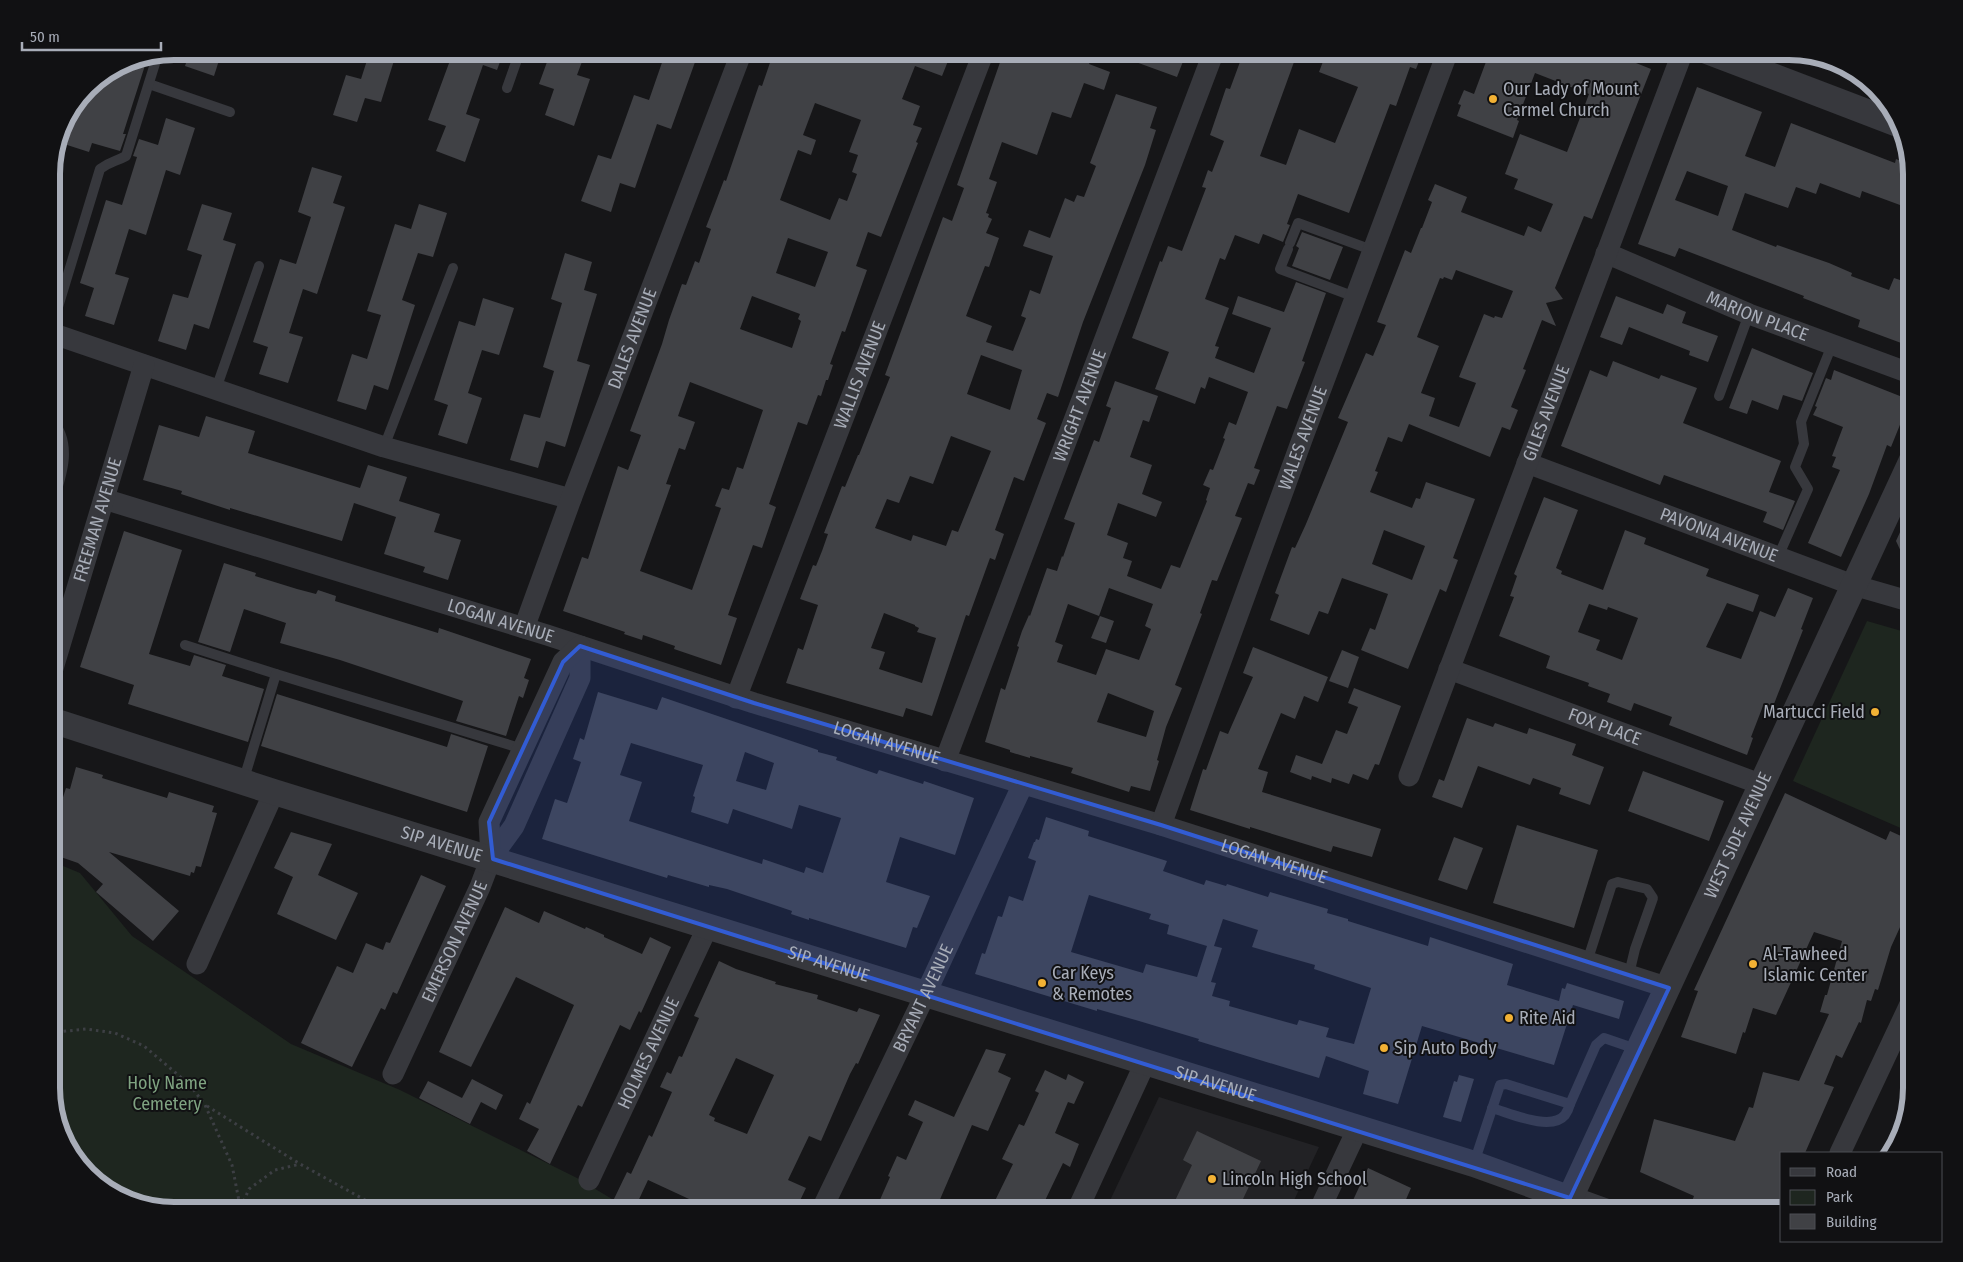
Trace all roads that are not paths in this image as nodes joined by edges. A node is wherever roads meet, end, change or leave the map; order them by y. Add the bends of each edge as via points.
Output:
1 (517, 60) edge
2 (739, 60) edge
3 (981, 60) edge
4 (1211, 60) edge
5 (1445, 60) edge
6 (1679, 60) edge
7 (1731, 60) edge
8 (156, 61) edge
9 (149, 84) junction
10 (507, 88) dead end
11 (230, 112) dead end
12 (1889, 121) edge
13 (1372, 250) junction
14 (1606, 253) junction
15 (259, 266) dead end
16 (452, 268) dead end
17 (1355, 297) junction
18 (60, 304) edge
19 (1749, 314) junction
20 (60, 334) edge
21 (1832, 345) junction
22 (144, 365) junction
23 (1903, 371) edge
24 (216, 389) junction
25 (1719, 396) dead end
26 (60, 433) edge
27 (384, 447) junction
28 (1527, 463) junction
29 (1903, 479) edge
30 (60, 481) edge
31 (104, 499) junction
32 (571, 499) junction
33 (1778, 557) junction
34 (1853, 585) junction
35 (1903, 599) edge
36 (60, 611) edge
37 (524, 628) junction
38 (185, 644) dead end
39 (580, 646) junction
40 (1449, 670) junction
41 (276, 674) junction
42 (736, 698) junction
43 (60, 723) edge
44 (523, 749) junction
45 (945, 761) junction
46 (1409, 776) dead end
47 (243, 782) junction
48 (1023, 784) junction
49 (1760, 784) junction
50 (274, 792) junction
51 (1161, 825) junction
52 (490, 858) junction
53 (708, 926) junction
54 (1587, 962) junction
55 (197, 964) dead end
56 (1629, 974) junction
57 (1668, 988) junction
58 (926, 993) junction
59 (1903, 1019) edge
60 (1640, 1050) junction
61 (1146, 1061) junction
62 (393, 1074) dead end
63 (1570, 1104) junction
64 (1492, 1108) junction
65 (1358, 1128) junction
66 (1840, 1152) edge
67 (1474, 1164) junction
68 (589, 1180) dead end
69 (825, 1202) edge
70 (1080, 1202) edge
71 (1323, 1202) edge
72 (1562, 1202) edge
73 (1568, 1202) edge

1 - 10 lane
2 - 32 street, DALES AVENUE
3 - 42 street, WALLIS AVENUE
4 - 45 street, WRIGHT AVENUE
5 - 13 street, WALES AVENUE
6 - 14 street, GILES AVENUE
7 - 12 street
8 - 9 lane
9 - 11 lane
9 - 18 lane via 126,156 100,169
13 - 17 street, WALES AVENUE
13 - 17 lane via 1298,223 1280,269
14 - 19 street, MARION PLACE
14 - 28 street, GILES AVENUE
15 - 24 lane
16 - 27 lane
17 - 51 street, WALES AVENUE
19 - 21 street, MARION PLACE
19 - 25 lane
20 - 22 street
21 - 23 street, MARION PLACE
21 - 33 lane via 1801,422 1804,444 1795,467 1808,489
22 - 24 street
22 - 31 street, FREEMAN AVENUE
24 - 27 street
26 - 30 lane via 64,468
27 - 32 street
28 - 33 street, PAVONIA AVENUE
28 - 40 street, GILES AVENUE
29 - 34 street, WEST SIDE AVENUE
31 - 36 street, FREEMAN AVENUE
31 - 37 street, LOGAN AVENUE
32 - 37 street, DALES AVENUE
33 - 34 street, PAVONIA AVENUE
34 - 35 street, PAVONIA AVENUE
34 - 49 street, WEST SIDE AVENUE
37 - 39 street, LOGAN AVENUE
38 - 41 lane
39 - 42 street, LOGAN AVENUE
39 - 44 street, EMERSON AVENUE via 563,662
39 - 52 street via 580,678 514,826
40 - 46 street, GILES AVENUE
40 - 49 street, FOX PLACE
41 - 44 lane
41 - 47 lane
42 - 45 street, LOGAN AVENUE
43 - 47 street, SIP AVENUE
44 - 52 street, EMERSON AVENUE via 489,822
45 - 48 street, LOGAN AVENUE
47 - 50 street, SIP AVENUE
48 - 51 street, LOGAN AVENUE
48 - 58 street, BRYANT AVENUE
49 - 57 street, WEST SIDE AVENUE
50 - 52 street, SIP AVENUE
50 - 55 street
51 - 54 street, LOGAN AVENUE
52 - 53 street, SIP AVENUE
52 - 62 street, EMERSON AVENUE via 480,887
53 - 58 street, SIP AVENUE
53 - 68 street, HOLMES AVENUE
54 - 56 street, LOGAN AVENUE
54 - 56 lane via 1612,884 1618,882 1647,889 1653,898
56 - 57 street, LOGAN AVENUE
57 - 60 street, WEST SIDE AVENUE
58 - 61 street, SIP AVENUE
58 - 69 street, BRYANT AVENUE
59 - 66 street
60 - 63 lane via 1604,1038 1596,1044
60 - 73 street, WEST SIDE AVENUE
61 - 65 street, SIP AVENUE
61 - 70 street
63 - 64 lane via 1564,1116 1556,1121 1542,1122
63 - 64 lane via 1506,1084 1500,1085
64 - 67 lane
65 - 67 street, SIP AVENUE
65 - 71 street
67 - 72 street, SIP AVENUE

